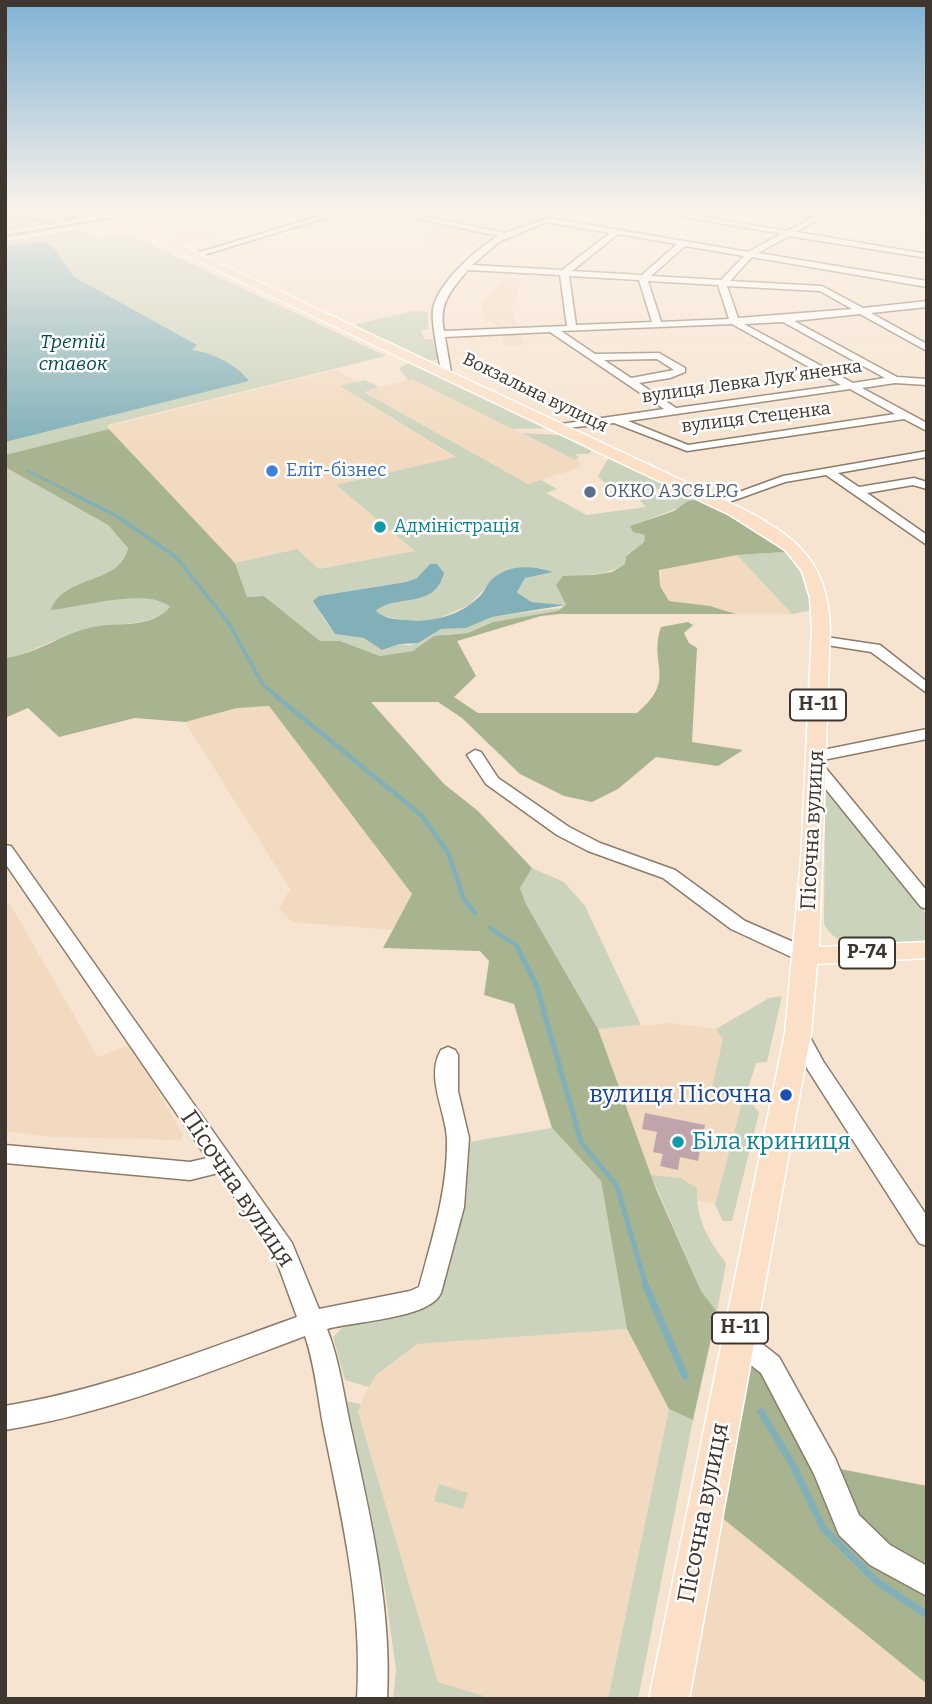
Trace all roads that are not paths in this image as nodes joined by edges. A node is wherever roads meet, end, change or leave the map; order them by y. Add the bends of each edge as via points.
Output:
1 (264, 288) edge
2 (450, 288) edge
3 (566, 288) edge
4 (646, 288) edge
5 (723, 288) edge
6 (792, 288) edge
7 (901, 288) edge
8 (912, 288) edge
9 (822, 289) joint
10 (906, 289) junction
11 (924, 306) edge
12 (864, 313) junction
13 (786, 319) junction
14 (735, 322) junction
15 (658, 325) junction
16 (572, 328) junction
17 (553, 330) junction
18 (440, 334) junction
19 (927, 348) edge
20 (594, 357) junction
21 (446, 372) junction
22 (895, 380) junction
23 (630, 381) junction
24 (927, 382) edge
25 (852, 386) junction
26 (674, 411) junction
27 (906, 416) junction
28 (614, 419) junction
29 (561, 427) junction
30 (927, 428) edge
31 (927, 454) edge
32 (828, 471) junction
33 (927, 486) edge
34 (858, 491) junction
35 (718, 502) junction
36 (927, 541) edge
37 (819, 640) junction
38 (927, 690) edge
39 (927, 734) edge
40 (475, 755) dead end
41 (818, 762) junction
42 (5, 850) edge
43 (927, 903) edge
44 (927, 950) edge
45 (807, 956) junction
46 (798, 1033) junction
47 (448, 1055) dead end
48 (5, 1154) edge
49 (222, 1163) junction
50 (927, 1236) edge
51 (313, 1321) junction
52 (738, 1340) junction
53 (5, 1418) edge
54 (927, 1582) edge
55 (372, 1699) edge
56 (669, 1699) edge

1 - 21 main road, Н-11
2 - 18 street, Вокзальна вулиця via 438,304
3 - 16 street
4 - 15 street
5 - 14 street
6 - 9 street
7 - 10 street
8 - 10 street
9 - 12 street
10 - 11 street
11 - 12 street
12 - 13 street
12 - 19 street
13 - 14 street
13 - 22 street
14 - 15 street
14 - 25 street
15 - 16 street
16 - 17 street
17 - 18 street
17 - 20 street
18 - 21 street, Вокзальна вулиця
20 - 23 street
20 - 23 street via 659,355 682,370
21 - 29 main road, Вокзальна вулиця / Н-11
22 - 24 street
22 - 25 street, вулиця Левка Лукʼяненка
23 - 26 street
25 - 26 street, вулиця Левка Лукʼяненка
25 - 27 street
26 - 28 street, вулиця Левка Лукʼяненка
27 - 28 street, вулиця Стеценка via 687,447
27 - 30 street
28 - 29 street, вулиця Левка Лукʼяненка
29 - 35 main road, Вокзальна вулиця / Н-11
31 - 32 street
32 - 34 street
32 - 35 street via 760,486
33 - 34 street via 914,481
34 - 36 street
35 - 37 main road, Пісочна вулиця / Н-11 via 772,533 804,561 820,602
37 - 38 street via 875,648
37 - 41 main road, Пісочна вулиця / Н-11
39 - 41 street
40 - 45 street via 492,781 562,831 669,874 738,925
41 - 43 street
41 - 45 main road, Пісочна вулиця / Н-11
42 - 49 street, Пісочна вулиця
44 - 45 main road, Р-74
45 - 46 main road, Пісочна вулиця / Н-11
46 - 50 street
46 - 52 main road, Пісочна вулиця / Н-11
47 - 51 street via 447,1091 458,1138 452,1207 429,1293 415,1301
48 - 49 street via 190,1171
49 - 51 street, Пісочна вулиця via 284,1250
51 - 53 street via 178,1375 96,1401
51 - 55 street, Пісочна вулиця via 369,1594
52 - 54 street via 770,1365 825,1466 849,1525 880,1555
52 - 56 main road, Пісочна вулиця / Н-11

